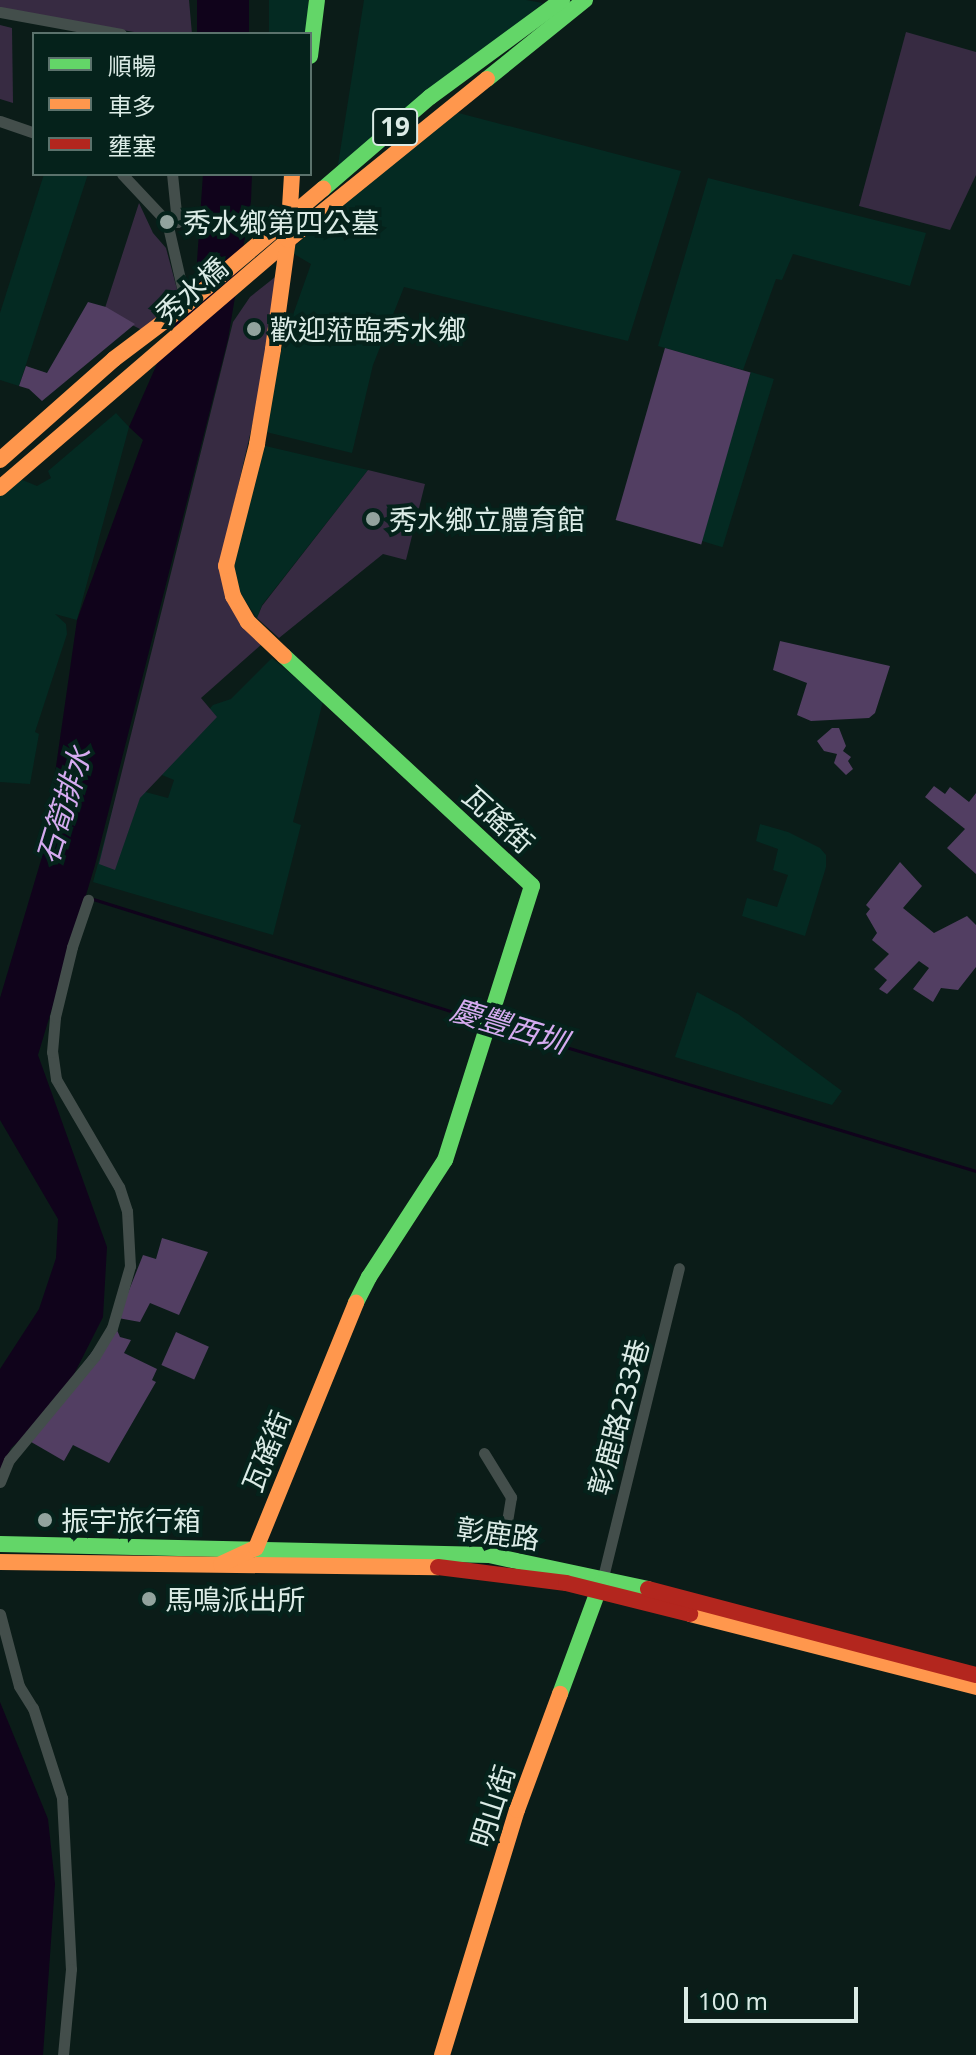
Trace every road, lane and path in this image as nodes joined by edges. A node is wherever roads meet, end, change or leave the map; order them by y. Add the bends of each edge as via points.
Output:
1 (317, 0) edge
2 (562, 0) edge
3 (585, 0) edge
4 (0, 12) edge
5 (110, 32) edge
6 (312, 40) edge
7 (0, 121) edge
8 (32, 132) edge
9 (124, 176) edge
10 (172, 176) edge
11 (292, 176) edge
12 (287, 219) junction
13 (167, 222) junction
14 (288, 240) junction
15 (186, 305) junction
16 (0, 460) edge
17 (0, 488) edge
18 (88, 900) dead end
19 (679, 1268) dead end
20 (484, 1453) dead end
21 (0, 1482) edge
22 (0, 1544) edge
23 (256, 1548) junction
24 (501, 1558) junction
25 (449, 1559) junction
26 (0, 1562) edge
27 (221, 1564) junction
28 (601, 1585) junction
29 (0, 1614) edge
30 (976, 1675) edge
31 (976, 1687) edge
32 (63, 2055) edge
33 (442, 2055) edge

1 - 6 main road
2 - 12 main road, 19 via 430,97
3 - 14 main road, 19
4 - 5 street
7 - 8 street
9 - 13 street
10 - 13 street via 177,222
11 - 12 main road, 瓦磘街
12 - 14 main road, 瓦磘街
12 - 15 main road, 秀水橋 / 19
13 - 15 street
14 - 17 main road, 秀水橋 / 19
14 - 23 main road, 瓦磘街 via 257,444 226,566 233,596 248,622 532,886 445,1160 369,1277
15 - 16 main road, 秀水橋 / 19 via 114,359
18 - 21 street via 55,1017 52,1052 56,1079 119,1187 127,1211 130,1266 112,1328 9,1460
19 - 28 street, 彰鹿路233巷
20 - 24 street via 511,1497
22 - 23 main road, 彰鹿路
23 - 25 main road, 彰鹿路
23 - 27 main road
24 - 25 main road, 彰鹿路
24 - 28 main road, 彰鹿路
25 - 27 main road, 彰鹿路
25 - 28 main road, 彰鹿路
26 - 27 main road, 彰鹿路
28 - 30 main road, 彰鹿路
28 - 31 main road, 彰鹿路
28 - 33 main road, 明山街 via 517,1810
29 - 32 street via 19,1686 33,1708 62,1798 71,1969

